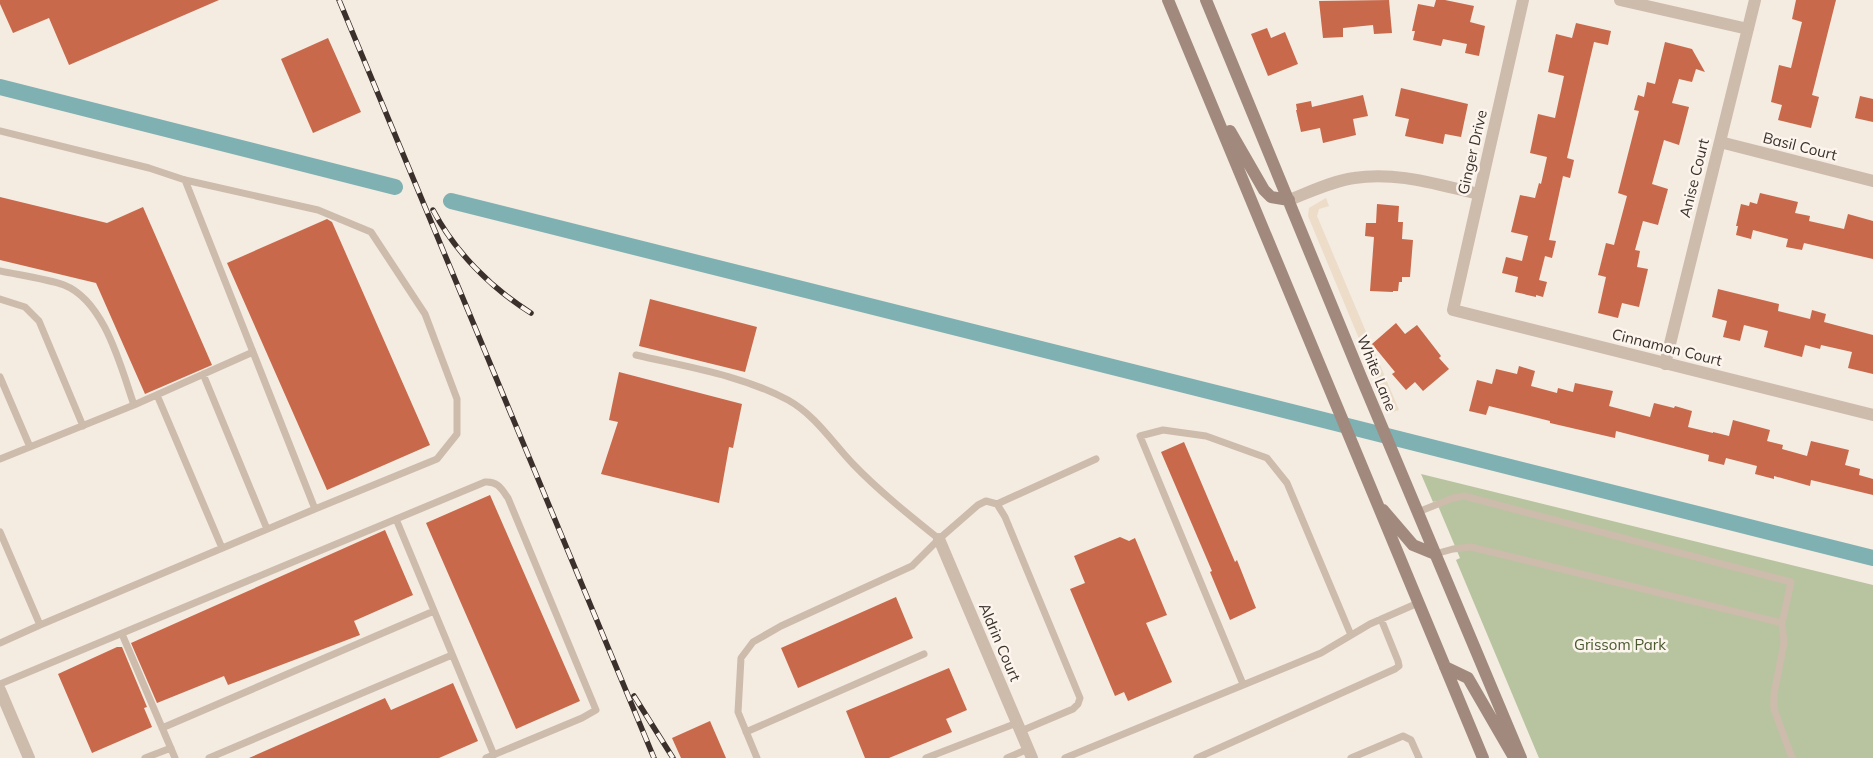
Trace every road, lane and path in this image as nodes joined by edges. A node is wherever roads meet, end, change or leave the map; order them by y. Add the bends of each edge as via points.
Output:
1 (1168, 0) edge
2 (1206, 0) edge
3 (1524, 0) edge
4 (1620, 0) edge
5 (1755, 0) edge
6 (1748, 29) junction
7 (1202, 81) junction
8 (0, 131) edge
9 (1720, 142) junction
10 (185, 180) junction
11 (1873, 181) edge
12 (1479, 194) junction
13 (1289, 200) junction
14 (0, 271) edge
15 (0, 299) edge
16 (1453, 310) joint
17 (253, 352) junction
18 (636, 355) dead end
19 (1664, 364) junction
20 (203, 374) junction
21 (0, 377) edge
22 (157, 395) junction
23 (134, 405) junction
24 (1873, 416) edge
25 (83, 426) junction
26 (30, 447) junction
27 (0, 459) edge
28 (1096, 459) dead end
29 (1375, 500) junction
30 (997, 504) junction
31 (315, 509) junction
32 (1418, 512) junction
33 (396, 519) junction
34 (267, 529) junction
35 (0, 532) edge
36 (939, 539) junction
37 (222, 548) junction
38 (1435, 554) junction
39 (1418, 604) junction
40 (434, 611) junction
41 (1381, 619) junction
42 (1782, 623) junction
43 (40, 625) junction
44 (122, 634) junction
45 (1351, 635) junction
46 (0, 643) edge
47 (924, 654) dead end
48 (452, 655) junction
49 (1445, 667) junction
50 (0, 684) edge
51 (1243, 684) junction
52 (0, 690) edge
53 (1019, 727) junction
54 (162, 728) junction
55 (746, 732) junction
56 (170, 748) junction
57 (1030, 754) edge
58 (494, 755) junction
59 (28, 758) edge
60 (145, 758) edge
61 (175, 758) edge
62 (209, 758) edge
63 (486, 758) edge
64 (756, 758) edge
65 (926, 758) edge
66 (1007, 758) edge
67 (1065, 758) edge
68 (1197, 758) edge
69 (1351, 758) edge
70 (1419, 758) edge
71 (1483, 758) edge
72 (1514, 758) edge
73 (1520, 758) edge
74 (1792, 758) edge

1 - 7 main road
2 - 13 main road, White Lane
3 - 12 street, Ginger Drive
4 - 6 street
5 - 6 street, Anise Court
6 - 9 street, Anise Court
7 - 13 main road via 1264,190 1271,197
7 - 29 main road
8 - 10 lane
9 - 11 street, Basil Court
9 - 19 street, Anise Court
10 - 17 lane
10 - 31 lane via 318,210 371,232 425,314 458,399 458,434 437,458
12 - 13 street via 1399,177 1378,176 1353,178
12 - 16 street, Ginger Drive
13 - 32 main road, White Lane
14 - 23 lane via 65,286 86,300 106,330
15 - 25 lane via 25,307 39,321
16 - 19 street, Cinnamon Court
17 - 20 lane
17 - 31 lane
18 - 36 lane via 742,380 789,401 814,418 853,464 900,509
19 - 24 street, Cinnamon Court
20 - 22 lane
20 - 34 lane
21 - 26 lane
22 - 23 lane
22 - 37 lane
23 - 25 lane
25 - 26 lane
26 - 27 lane
28 - 30 lane
29 - 38 main road via 1413,545
29 - 39 main road
30 - 36 lane via 986,501 978,505
30 - 53 lane via 1080,698 1073,709
31 - 34 lane
32 - 38 main road, White Lane
32 - 42 lane via 1464,496 1791,582
33 - 40 lane
33 - 44 lane
33 - 58 lane via 485,482 495,482 500,486 508,498 592,698 596,710 592,713
34 - 37 lane
35 - 43 lane
36 - 53 street, Aldrin Court
36 - 55 lane via 912,566 753,642 741,658 738,712
37 - 43 lane
38 - 42 lane via 1471,547
38 - 73 main road, White Lane
39 - 41 lane
39 - 49 main road
40 - 48 lane
40 - 54 lane
41 - 45 lane
41 - 68 lane via 1398,661 1399,666 1395,670
42 - 74 lane via 1784,643 1774,709
43 - 46 lane
44 - 50 lane
44 - 54 lane
45 - 51 lane via 1321,652
45 - 51 lane via 1287,483 1267,458 1206,436 1163,430 1140,436
47 - 55 lane
48 - 58 lane
48 - 62 lane
49 - 71 main road
49 - 72 main road via 1468,678
51 - 67 lane
52 - 59 street
53 - 57 street, Aldrin Court
53 - 65 lane
54 - 56 lane
55 - 64 lane
56 - 60 lane
56 - 61 lane
57 - 66 lane
58 - 63 lane
69 - 70 lane via 1403,736 1411,740

